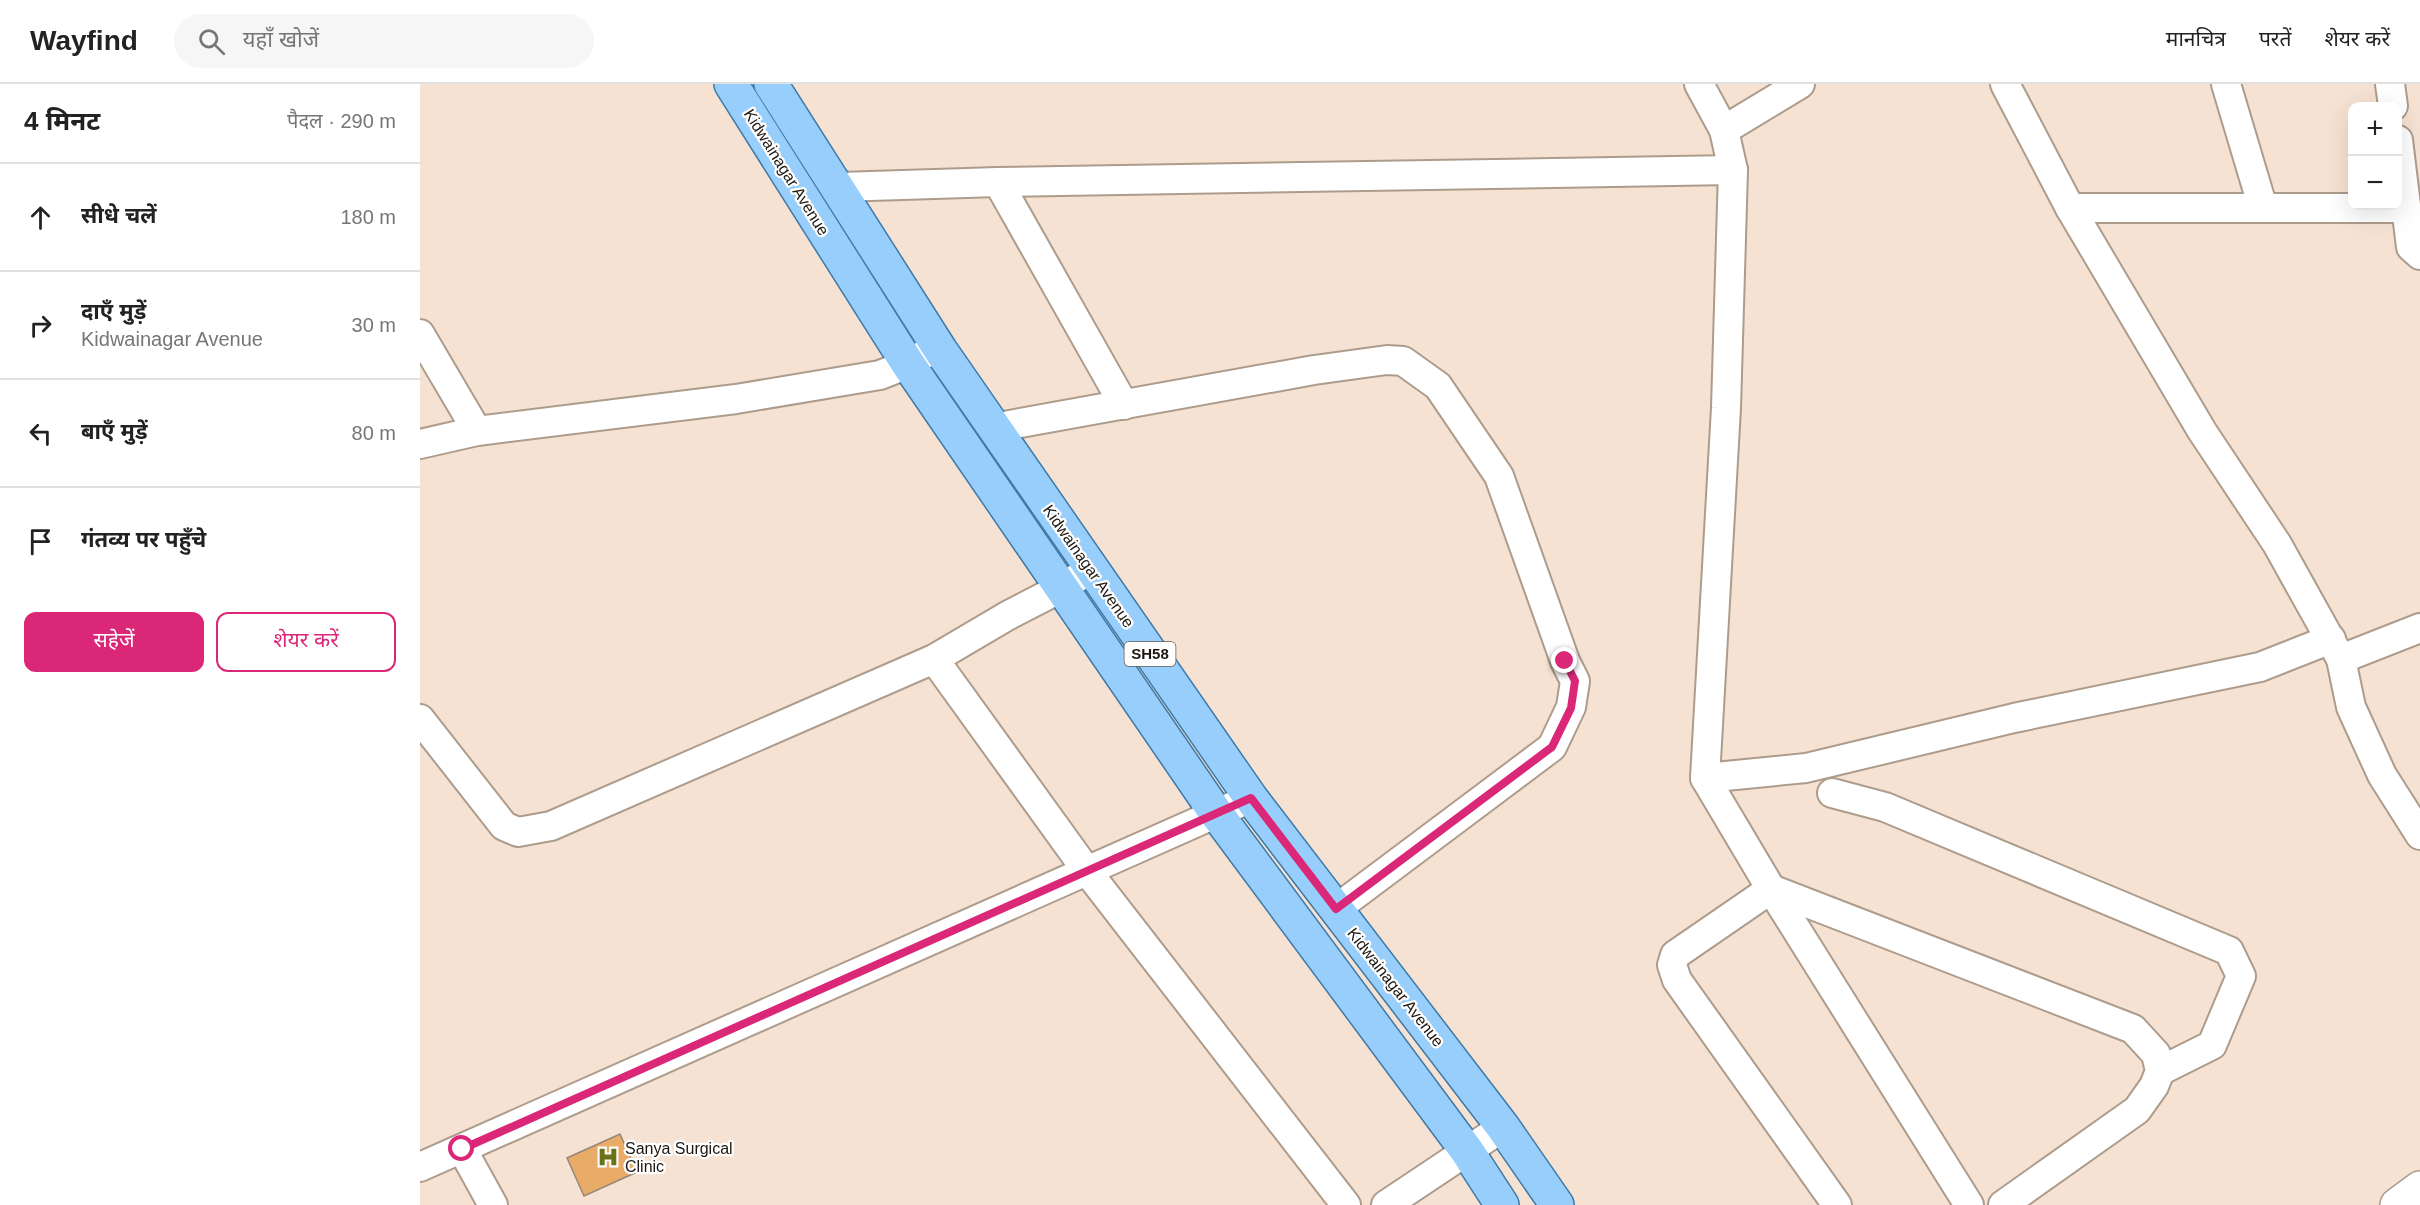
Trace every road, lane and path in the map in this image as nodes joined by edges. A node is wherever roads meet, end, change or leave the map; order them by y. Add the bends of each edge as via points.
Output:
1 (731, 84) edge
2 (771, 84) edge
3 (1700, 84) edge
4 (1800, 84) edge
5 (2005, 84) edge
6 (2226, 84) edge
7 (2390, 84) edge
8 (2392, 102) edge
9 (1724, 130) junction
10 (2399, 156) edge
11 (1734, 170) junction
12 (998, 182) junction
13 (839, 187) junction
14 (2070, 208) junction
15 (2263, 208) junction
16 (2406, 208) junction
17 (2420, 255) edge
18 (420, 334) edge
19 (938, 346) junction
20 (908, 364) junction
21 (1124, 405) junction
22 (993, 428) junction
23 (477, 431) junction
24 (420, 444) edge
25 (1091, 569) junction
26 (1061, 588) junction
27 (2420, 628) edge
28 (2336, 649) junction
29 (934, 659) junction
30 (420, 719) edge
31 (1705, 778) junction
32 (1832, 794) dead end
33 (1251, 798) junction
34 (1216, 813) junction
35 (2420, 835) edge
36 (1086, 871) junction
37 (1771, 889) junction
38 (1336, 909) junction
39 (2160, 1071) junction
40 (1503, 1127) junction
41 (462, 1149) junction
42 (1467, 1151) junction
43 (420, 1167) edge
44 (2420, 1188) edge
45 (493, 1205) edge
46 (1346, 1205) edge
47 (1386, 1205) edge
48 (1502, 1205) edge
49 (1557, 1205) edge
50 (1837, 1205) edge
51 (1969, 1205) edge
52 (2003, 1205) edge
53 (2397, 1205) edge

1 - 20 main road, Kidwainagar Avenue / SH58
2 - 13 main road, Kidwainagar Avenue / SH58
3 - 9 street
4 - 9 street
5 - 14 street
6 - 15 street
7 - 8 street
9 - 11 street
10 - 16 street
11 - 12 street
11 - 31 street via 1726,408
12 - 13 street
12 - 21 street
13 - 19 main road, Kidwainagar Avenue / SH58
14 - 15 street
14 - 28 street via 2202,431 2277,544
15 - 16 street
16 - 17 street via 2411,247
18 - 23 street
19 - 20 street
19 - 22 main road, Kidwainagar Avenue / SH58
20 - 23 street via 880,375 736,399
20 - 26 main road, Kidwainagar Avenue / SH58
21 - 22 street
21 - 38 street via 1314,370 1403,361 1438,386 1499,476 1575,681 1571,708 1552,747
22 - 25 main road, Kidwainagar Avenue / SH58
23 - 24 street
25 - 26 street
25 - 33 main road, Kidwainagar Avenue / SH58
26 - 29 street
26 - 34 main road, Kidwainagar Avenue / SH58
27 - 28 street
28 - 31 street via 2014,718 1806,768
28 - 35 street via 2351,708 2382,775
29 - 30 street via 551,826 518,832 504,825
29 - 36 street
31 - 37 street
32 - 39 street via 1885,807 2229,951 2241,976 2212,1045
33 - 34 street
33 - 38 main road, Kidwainagar Avenue / SH58
34 - 36 street
34 - 42 main road, Kidwainagar Avenue / SH58
36 - 41 street
36 - 46 street
37 - 39 street via 2133,1029 2156,1054
37 - 50 street via 1675,955 1672,965 1677,980
37 - 51 street
38 - 40 main road, Kidwainagar Avenue / SH58
39 - 52 street via 2137,1110
40 - 42 street
40 - 49 main road, Kidwainagar Avenue / SH58
41 - 43 street
41 - 45 street
42 - 47 street
42 - 48 main road, Kidwainagar Avenue / SH58
44 - 53 street

